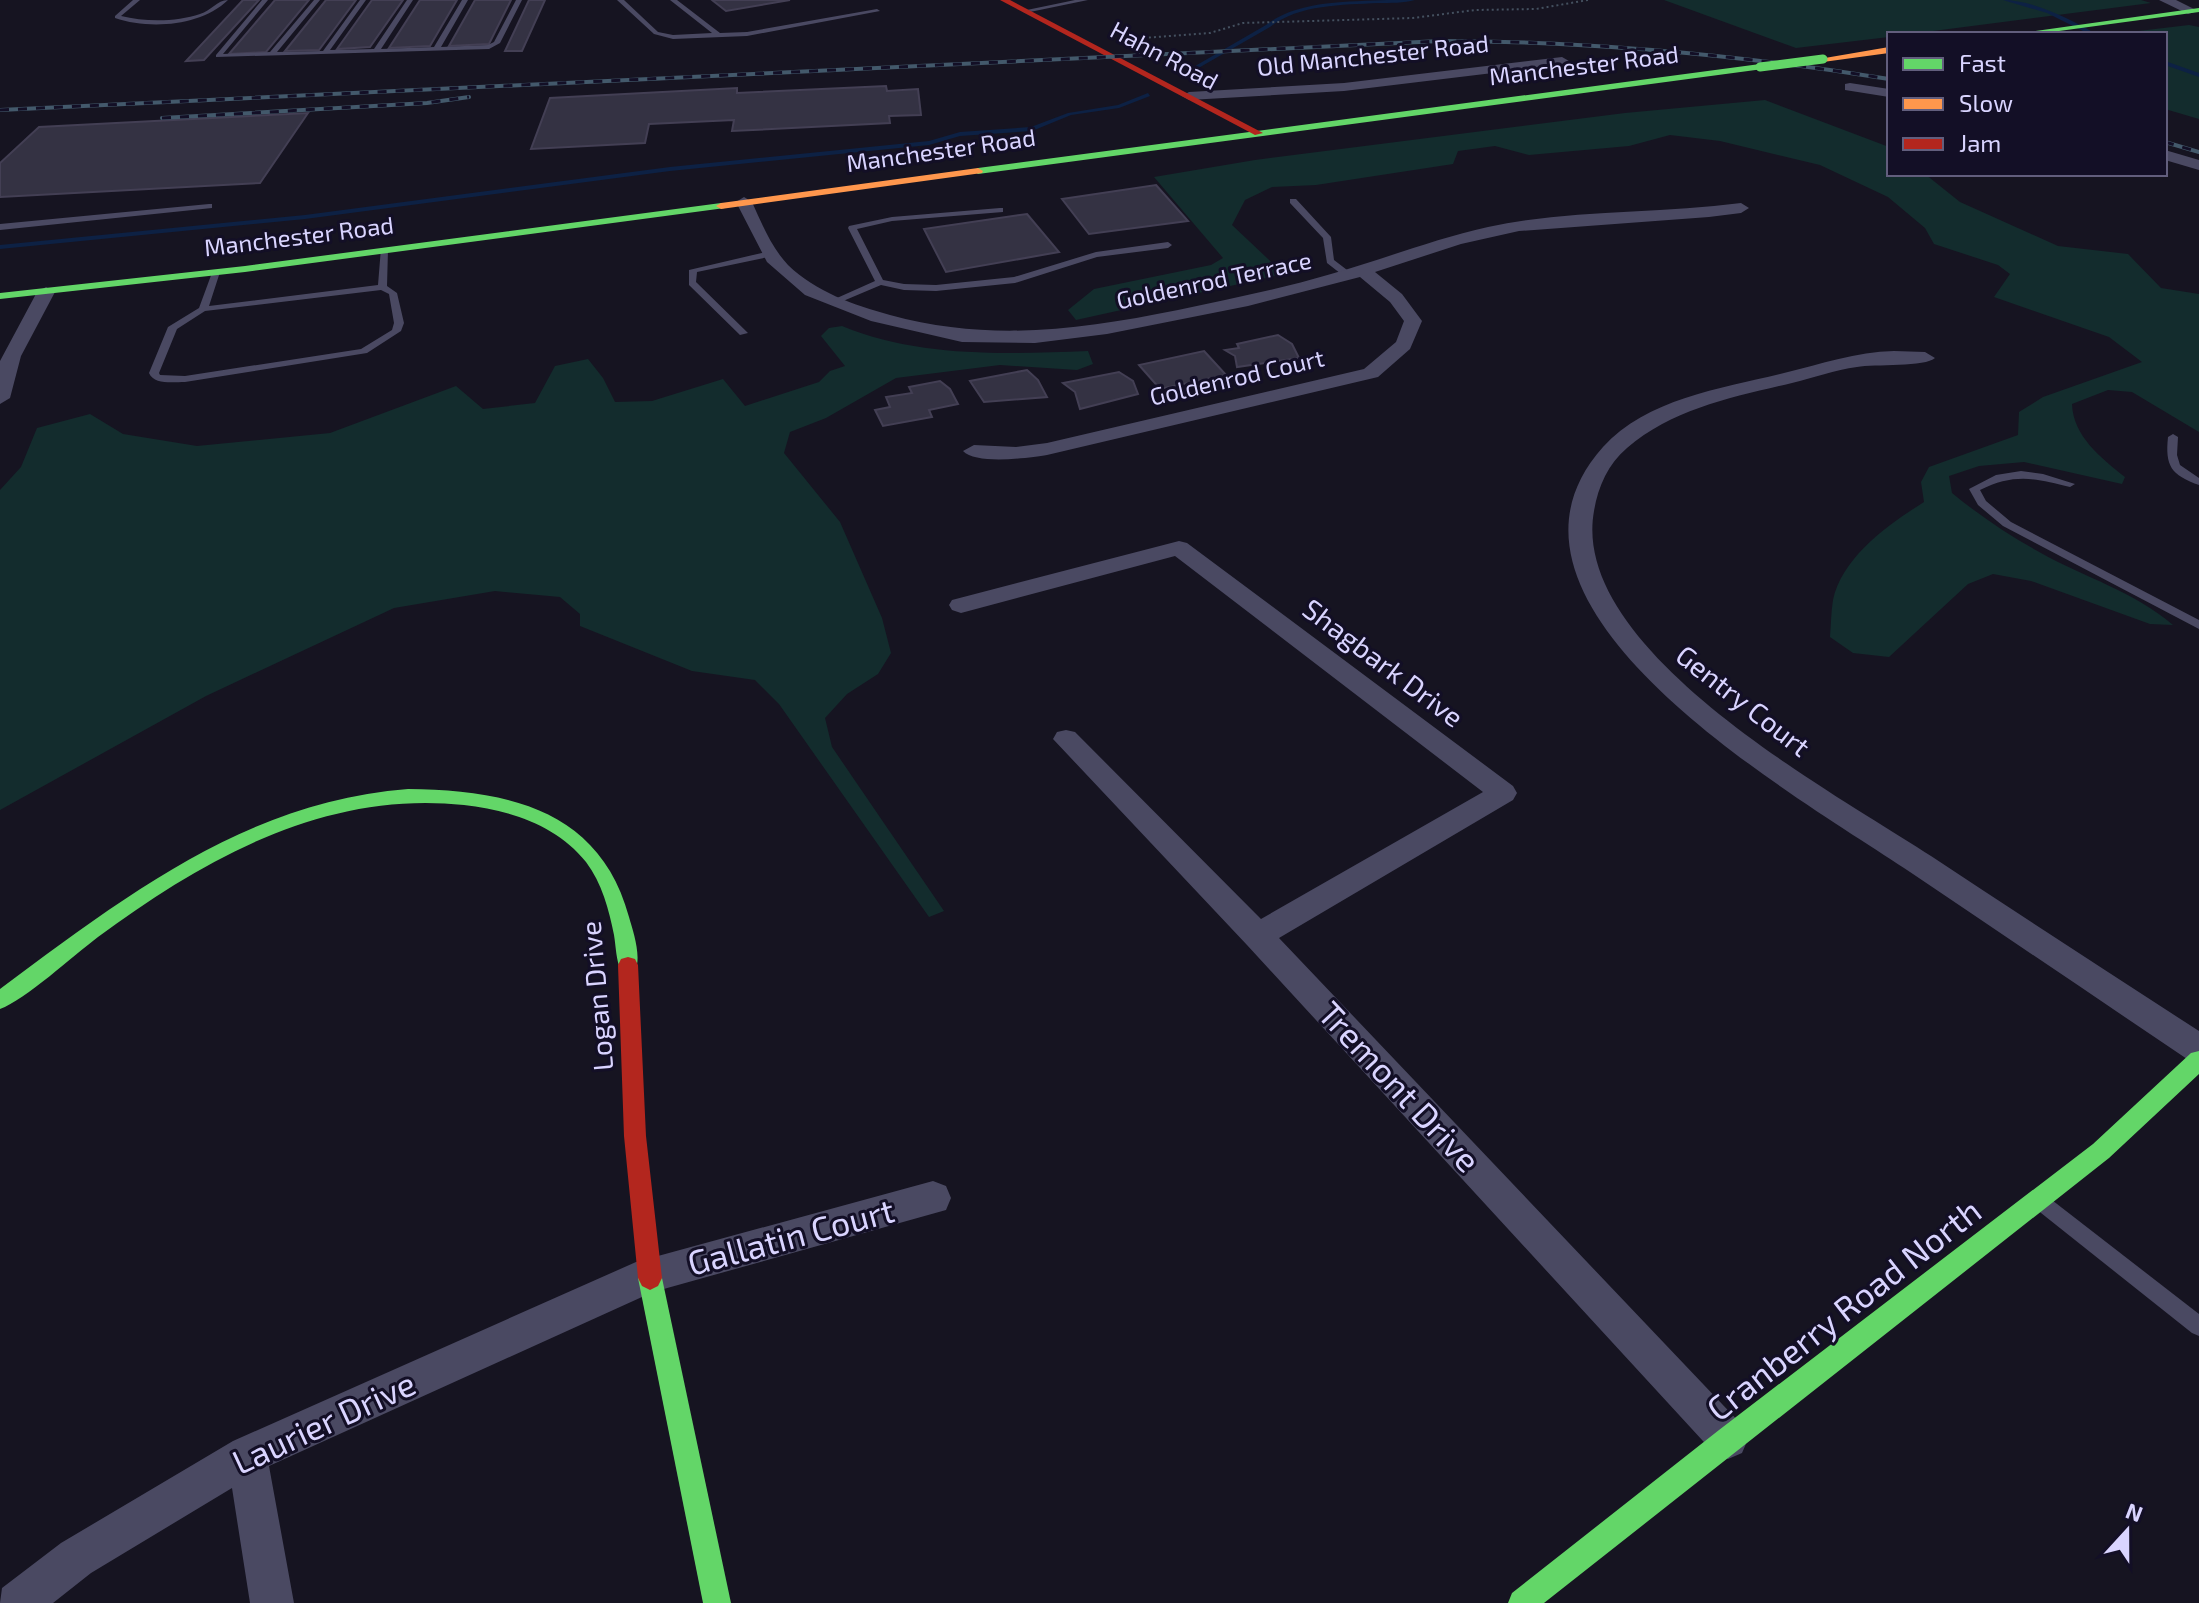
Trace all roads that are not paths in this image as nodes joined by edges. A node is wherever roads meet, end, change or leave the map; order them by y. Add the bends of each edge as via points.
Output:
1 (137, 0) edge
2 (225, 0) edge
3 (265, 0) edge
4 (317, 0) edge
5 (363, 0) edge
6 (410, 0) edge
7 (465, 0) edge
8 (519, 0) edge
9 (620, 0) edge
10 (673, 0) edge
11 (1004, 0) edge
12 (1085, 0) edge
13 (2165, 0) edge
14 (877, 11) dead end
15 (1025, 11) junction
16 (2197, 11) edge
17 (2034, 32) edge
18 (718, 35) junction
19 (436, 49) junction
20 (1887, 50) edge
21 (376, 51) junction
22 (325, 52) junction
23 (272, 54) junction
24 (1562, 61) dead end
25 (1850, 87) dead end
26 (1887, 93) edge
27 (1189, 96) junction
28 (1258, 133) junction
29 (2167, 156) edge
30 (2199, 165) edge
31 (1293, 201) dead end
32 (744, 202) junction
33 (209, 206) dead end
34 (1741, 208) dead end
35 (1000, 210) dead end
36 (0, 227) edge
37 (1168, 245) dead end
38 (384, 250) junction
39 (770, 254) junction
40 (216, 272) junction
41 (1355, 273) junction
42 (880, 282) junction
43 (382, 287) junction
44 (46, 292) junction
45 (0, 296) edge
46 (833, 302) junction
47 (203, 309) junction
48 (743, 333) dead end
49 (1925, 358) dead end
50 (0, 398) edge
51 (2173, 437) dead end
52 (974, 451) dead end
53 (2199, 482) edge
54 (2070, 484) dead end
55 (961, 605) dead end
56 (2199, 625) edge
57 (1066, 739) dead end
58 (1258, 936) junction
59 (0, 1000) edge
60 (2199, 1049) edge
61 (2199, 1060) edge
62 (933, 1198) dead end
63 (2038, 1201) junction
64 (649, 1275) junction
65 (2199, 1326) edge
66 (1728, 1439) junction
67 (247, 1455) junction
68 (17, 1603) edge
69 (272, 1603) edge
70 (717, 1603) edge
71 (1522, 1603) edge

1 - 2 lane via 117,17 195,17
3 - 23 lane via 217,54
4 - 23 lane
5 - 22 lane
6 - 21 lane
7 - 19 lane
8 - 19 lane via 494,45
9 - 18 lane via 662,36
10 - 18 lane
11 - 15 main road, Hahn Road
12 - 15 lane
13 - 16 street
14 - 18 lane
15 - 27 main road, Hahn Road
16 - 17 main road
19 - 21 lane
20 - 28 main road, Manchester Road, bridge
21 - 22 lane
22 - 23 lane
24 - 27 street, Old Manchester Road via 1344,87
25 - 26 street
27 - 28 main road, Hahn Road
28 - 32 main road, Manchester Road
29 - 30 street
31 - 41 lane via 1327,237 1330,261
32 - 38 main road, Manchester Road
32 - 39 street, Goldenrod Terrace
33 - 36 lane
34 - 41 street, Goldenrod Terrace via 1512,227
35 - 42 lane via 892,219 852,228
37 - 42 lane via 1096,255 1015,280 936,288
38 - 40 main road, Manchester Road
38 - 43 lane
39 - 46 street, Goldenrod Terrace via 815,295
39 - 48 lane via 693,270 692,283
40 - 44 main road, Manchester Road
40 - 47 lane
41 - 46 street, Goldenrod Terrace via 1132,325 1012,338 945,333
41 - 52 street, Goldenrod Court via 1396,298 1413,321 1404,346 1371,373 1047,449
42 - 46 lane
43 - 47 lane
43 - 47 lane via 393,293 399,323 392,335 364,351 185,379 156,378 173,327
44 - 45 main road, Manchester Road
44 - 50 street via 18,339
49 - 60 street, Gentry Court via 1860,360 1718,396 1624,438 1593,474 1584,498 1584,563 1596,595 1659,676 1712,721
51 - 53 lane via 2171,461 2177,471
54 - 56 lane via 2029,474 1999,475 1974,489 2007,524
55 - 58 street, Shagbark Drive via 1179,548 1503,793
57 - 58 street, Tremont Drive
58 - 66 street, Tremont Drive
59 - 64 main road, Logan Drive via 179,870 283,820 333,805 414,795 516,807 553,823 583,845 600,866 616,902 625,948
61 - 63 main road, Cranberry Road North
62 - 64 street, Gallatin Court
63 - 65 lane
63 - 66 main road, Cranberry Road North
64 - 67 street, Laurier Drive
64 - 70 main road, Logan Drive
66 - 71 main road, Cranberry Road North
67 - 68 street, Laurier Drive via 76,1558
67 - 69 street

